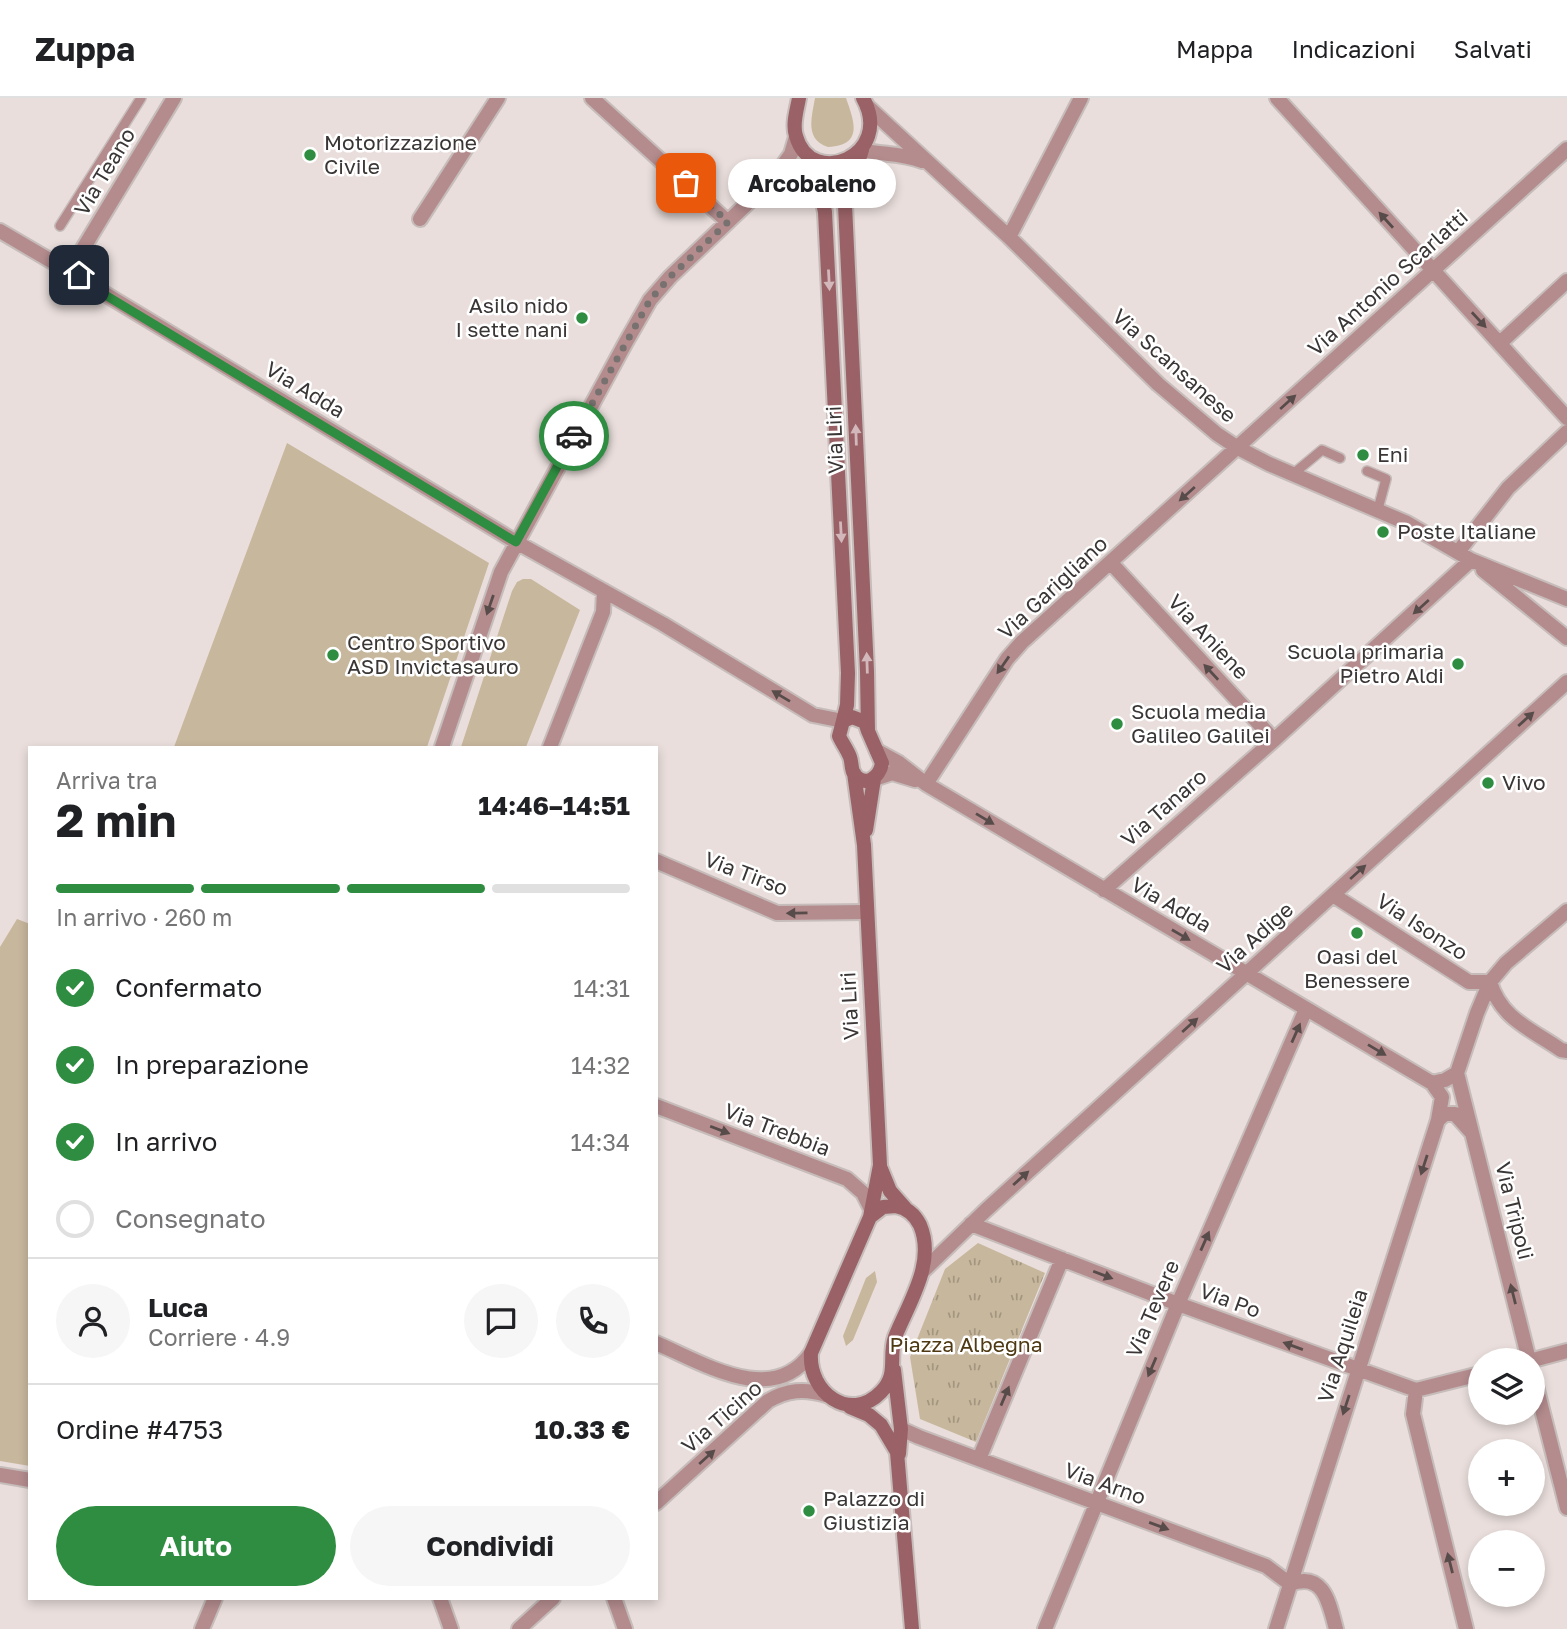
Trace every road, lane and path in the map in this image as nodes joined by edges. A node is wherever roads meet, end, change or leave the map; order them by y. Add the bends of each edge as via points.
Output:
1 (141, 98) edge
2 (174, 98) edge
3 (499, 98) edge
4 (592, 98) edge
5 (799, 98) edge
6 (1081, 98) edge
7 (1276, 98) edge
8 (865, 102) edge
9 (796, 136) junction
10 (1567, 149) edge
11 (862, 150) junction
12 (814, 160) junction
13 (927, 163) junction
14 (420, 219) dead end
15 (728, 222) junction
16 (60, 226) dead end
17 (0, 231) edge
18 (1009, 237) junction
19 (77, 268) junction
20 (1432, 271) junction
21 (1567, 281) edge
22 (1500, 343) junction
23 (1567, 418) edge
24 (1567, 432) edge
25 (1238, 448) junction
26 (1340, 458) dead end
27 (1367, 471) dead end
28 (1293, 474) junction
29 (1378, 509) junction
30 (516, 542) junction
31 (1464, 556) junction
32 (1111, 563) junction
33 (604, 591) junction
34 (1567, 599) edge
35 (1567, 638) edge
36 (1567, 682) edge
37 (843, 721) junction
38 (868, 731) junction
39 (1273, 740) junction
40 (442, 746) edge
41 (550, 746) edge
42 (877, 751) junction
43 (854, 773) junction
44 (874, 779) junction
45 (926, 784) junction
46 (864, 845) junction
47 (658, 862) edge
48 (1104, 890) junction
49 (1333, 895) junction
50 (1567, 911) edge
51 (866, 912) junction
52 (1247, 973) junction
53 (1490, 982) junction
54 (1306, 1009) junction
55 (1567, 1051) edge
56 (1457, 1073) junction
57 (1432, 1083) junction
58 (658, 1107) edge
59 (1438, 1120) junction
60 (1472, 1133) junction
61 (880, 1165) junction
62 (907, 1209) junction
63 (870, 1213) junction
64 (971, 1224) junction
65 (1062, 1259) junction
66 (922, 1272) junction
67 (1178, 1304) junction
68 (658, 1344) edge
69 (1528, 1348) edge
70 (1567, 1351) edge
71 (811, 1353) junction
72 (1545, 1356) edge
73 (894, 1365) junction
74 (1357, 1370) junction
75 (1468, 1377) edge
76 (754, 1380) junction
77 (1416, 1390) junction
78 (826, 1395) junction
79 (845, 1405) junction
80 (760, 1408) junction
81 (1545, 1421) edge
82 (901, 1429) junction
83 (979, 1459) junction
84 (898, 1463) junction
85 (0, 1475) edge
86 (28, 1480) edge
87 (658, 1501) edge
88 (1095, 1503) junction
89 (1567, 1507) edge
90 (1290, 1584) junction
91 (214, 1600) edge
92 (441, 1600) edge
93 (551, 1600) edge
94 (615, 1600) edge
95 (202, 1629) edge
96 (451, 1629) edge
97 (519, 1629) edge
98 (625, 1629) edge
99 (912, 1629) edge
100 (1045, 1629) edge
101 (1276, 1629) edge
102 (1336, 1629) edge
103 (1466, 1629) edge

1 - 16 lane
2 - 19 street, Via Teano via 78,257
3 - 14 street
4 - 15 street
5 - 9 main road
6 - 18 street
20 -> 7 street
8 - 11 main road, Via Scansanese via 870,128
8 - 13 street, Via Scansanese
9 - 12 main road
9 - 15 street via 791,154 774,178
10 - 20 street, Via Antonio Scarlatti
11 - 12 main road via 839,163
11 - 13 street, Via Scansanese via 906,155
38 -> 11 main road, Via Liri via 845,205
12 -> 37 main road, Via Liri via 825,202 848,673
13 - 18 street, Via Scansanese
15 - 30 street via 650,300
17 - 19 street via 58,265
18 - 25 street, Via Scansanese via 1158,384
19 - 30 street, Via Adda via 87,284
20 -> 22 street
25 -> 20 street, Via Antonio Scarlatti
21 - 22 street
22 - 23 street
24 - 31 street, Via Tanaro via 1508,488
25 - 28 street, Via Scansanese
25 -> 32 street, Via Garigliano
26 - 28 lane via 1322,450
27 - 29 lane via 1385,480
28 - 29 street, Via Scansanese
29 - 31 street, Via Scansanese
30 - 33 street, Via Adda
30 -> 40 street via 501,572
31 - 34 street, Via Scansanese
31 - 35 street, Via Scansanese
31 -> 39 street, Via Tanaro
39 -> 32 street, Via Aniene
32 -> 45 street, Via Garigliano via 1007,659
37 -> 33 street via 813,715
33 - 41 street via 603,612
49 -> 36 street, Via Adige
37 - 38 main road via 861,719
37 - 43 main road, Via Liri via 839,736
38 - 42 main road, Via Liri
39 - 48 street, Via Tanaro
42 - 44 main road, Via Liri via 882,763
42 - 45 street, Via Adda
43 - 44 main road
43 - 46 main road, Via Liri
44 - 45 street, Via Adda via 892,773
44 - 46 main road, Via Liri
45 -> 48 street, Via Adda
46 - 51 main road, Via Liri
51 -> 47 street, Via Tirso via 777,913
48 -> 52 street, Via Adda
49 - 52 street, Via Adige
49 - 53 street, Via Isonzo via 1469,982
50 - 53 street
51 - 61 main road, Via Liri
52 - 54 street, Via Adda
64 -> 52 street, Via Adige
53 - 55 street via 1505,1012
53 - 56 street
54 -> 57 street, Via Adda
67 -> 54 street, Via Tevere
56 - 57 street
56 - 60 street, Via Tripoli
57 - 59 street via 1442,1097
58 -> 63 street, Via Trebbia via 847,1179 863,1193
59 - 60 street via 1455,1114
59 -> 74 street, Via Aquileia
69 -> 60 street, Via Tripoli
61 - 62 main road, Via Liri via 890,1191
61 - 63 main road, Via Liri
62 - 63 main road via 890,1206
62 - 66 main road, Via Liri via 922,1230
63 - 71 main road, Via Liri
64 - 65 street, Via Po
64 - 66 street, Via Adige
65 -> 67 street, Via Po
83 -> 65 street
66 - 73 main road via 895,1338
74 -> 67 street, Via Po
67 -> 88 street, Via Tevere
68 - 76 street
70 - 72 street
71 - 76 street via 789,1375
71 - 78 main road via 813,1377
73 - 79 main road via 881,1392 864,1403
73 - 82 main road
74 - 77 street, Via Po
74 -> 90 street, Via Aquileia
75 - 77 street
76 - 80 street via 762,1391
103 -> 77 street via 1413,1414
78 - 79 main road
78 - 80 street, Via Ticino via 788,1392
79 - 84 main road via 881,1425 893,1442
87 -> 80 street, Via Ticino
81 - 89 street
82 - 83 street, Via Arno
82 - 84 main road
83 - 88 street, Via Arno
84 - 99 main road
85 - 86 street
88 -> 90 street, Via Arno via 1266,1566
88 - 100 street, Via Tevere
90 - 101 street, Via Aquileia
90 - 102 street via 1302,1579 1322,1589
91 - 95 street
92 - 96 street
93 - 97 street
94 - 98 street

